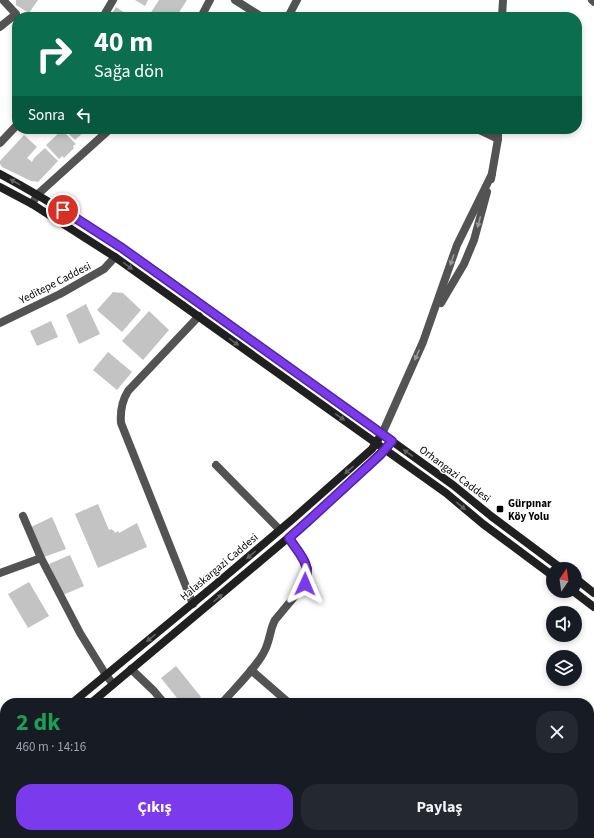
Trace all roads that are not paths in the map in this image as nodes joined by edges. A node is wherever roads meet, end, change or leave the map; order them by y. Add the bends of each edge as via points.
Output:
1 (4, 0) edge
2 (113, 0) edge
3 (210, 0) edge
4 (235, 0) edge
5 (297, 0) edge
6 (503, 0) edge
7 (14, 12) edge
8 (106, 12) edge
9 (204, 12) edge
10 (254, 12) edge
11 (291, 12) edge
12 (502, 12) edge
13 (12, 17) edge
14 (0, 27) edge
15 (12, 130) edge
16 (104, 134) edge
17 (487, 134) edge
18 (498, 134) edge
19 (498, 140) junction
20 (0, 143) edge
21 (0, 174) edge
22 (492, 174) junction
23 (0, 187) edge
24 (38, 194) junction
25 (32, 204) junction
26 (89, 227) junction
27 (83, 236) junction
28 (115, 257) junction
29 (161, 275) junction
30 (154, 284) junction
31 (206, 308) junction
32 (198, 316) junction
33 (432, 319) junction
34 (0, 323) edge
35 (270, 354) junction
36 (264, 364) junction
37 (382, 434) junction
38 (392, 441) junction
39 (377, 443) junction
40 (385, 449) junction
41 (216, 466) dead end
42 (453, 485) junction
43 (446, 493) junction
44 (23, 516) dead end
45 (491, 516) junction
46 (483, 524) junction
47 (280, 530) junction
48 (289, 538) junction
49 (522, 539) junction
50 (514, 547) junction
51 (41, 558) junction
52 (552, 562) edge
53 (546, 571) edge
54 (0, 573) edge
55 (582, 584) edge
56 (594, 593) edge
57 (582, 597) edge
58 (193, 604) junction
59 (594, 606) edge
60 (197, 615) junction
61 (131, 669) junction
62 (251, 670) junction
63 (106, 675) junction
64 (113, 684) junction
65 (78, 698) edge
66 (97, 698) edge
67 (160, 698) edge
68 (226, 698) edge
69 (283, 698) edge

1 - 7 street
2 - 8 street
3 - 9 street
4 - 10 street
5 - 11 street
6 - 12 street
13 - 14 street
15 - 20 street
16 - 24 street
17 - 19 street
18 - 19 street
19 - 22 street
24 -> 21 main road, Orhangazi Caddesi
22 -> 33 street via 457,245
22 -> 33 street via 474,240 464,264
23 - 25 main road, Orhangazi Caddesi
24 - 25 street
24 - 26 main road, Orhangazi Caddesi
25 - 27 main road, Orhangazi Caddesi
26 - 27 main road
26 - 29 main road, Orhangazi Caddesi
27 - 28 main road, Orhangazi Caddesi
28 -> 30 main road, Orhangazi Caddesi
28 - 34 street, Yeditepe Caddesi via 104,269
29 - 30 main road
29 - 31 main road, Orhangazi Caddesi
30 - 32 main road, Orhangazi Caddesi
31 - 32 main road
31 - 35 main road, Orhangazi Caddesi
32 -> 36 main road, Orhangazi Caddesi
32 - 58 street via 128,391 122,402 120,416
33 -> 37 street
35 - 36 main road
35 - 37 main road, Orhangazi Caddesi
36 -> 39 main road, Orhangazi Caddesi
37 - 38 main road, Orhangazi Caddesi
37 - 39 main road, Halaskargazi Caddesi
38 - 40 main road
42 -> 38 main road, Orhangazi Caddesi
39 - 40 main road, Orhangazi Caddesi
39 -> 47 main road, Halaskargazi Caddesi
40 - 43 main road, Orhangazi Caddesi
40 - 48 main road
41 - 47 street
42 - 43 main road
42 - 45 main road, Orhangazi Caddesi
43 -> 46 main road, Orhangazi Caddesi
44 - 51 street
45 - 46 main road
45 - 49 main road, Orhangazi Caddesi
46 - 50 main road, Orhangazi Caddesi
47 - 48 main road
47 -> 58 main road, Halaskargazi Caddesi
60 -> 48 main road
48 - 62 street via 308,569 307,578 305,584 275,620 266,649
49 - 50 main road
49 - 52 main road, Orhangazi Caddesi
50 - 53 main road, Orhangazi Caddesi
51 - 54 street
51 - 63 street via 80,633
55 - 56 main road
57 - 59 main road
58 - 60 main road
58 -> 63 main road, Halaskargazi Caddesi
60 - 61 main road
61 - 64 main road
61 - 67 street
62 - 68 street
62 - 69 street
63 - 64 street
63 - 65 main road, Halaskargazi Caddesi
64 - 66 main road

